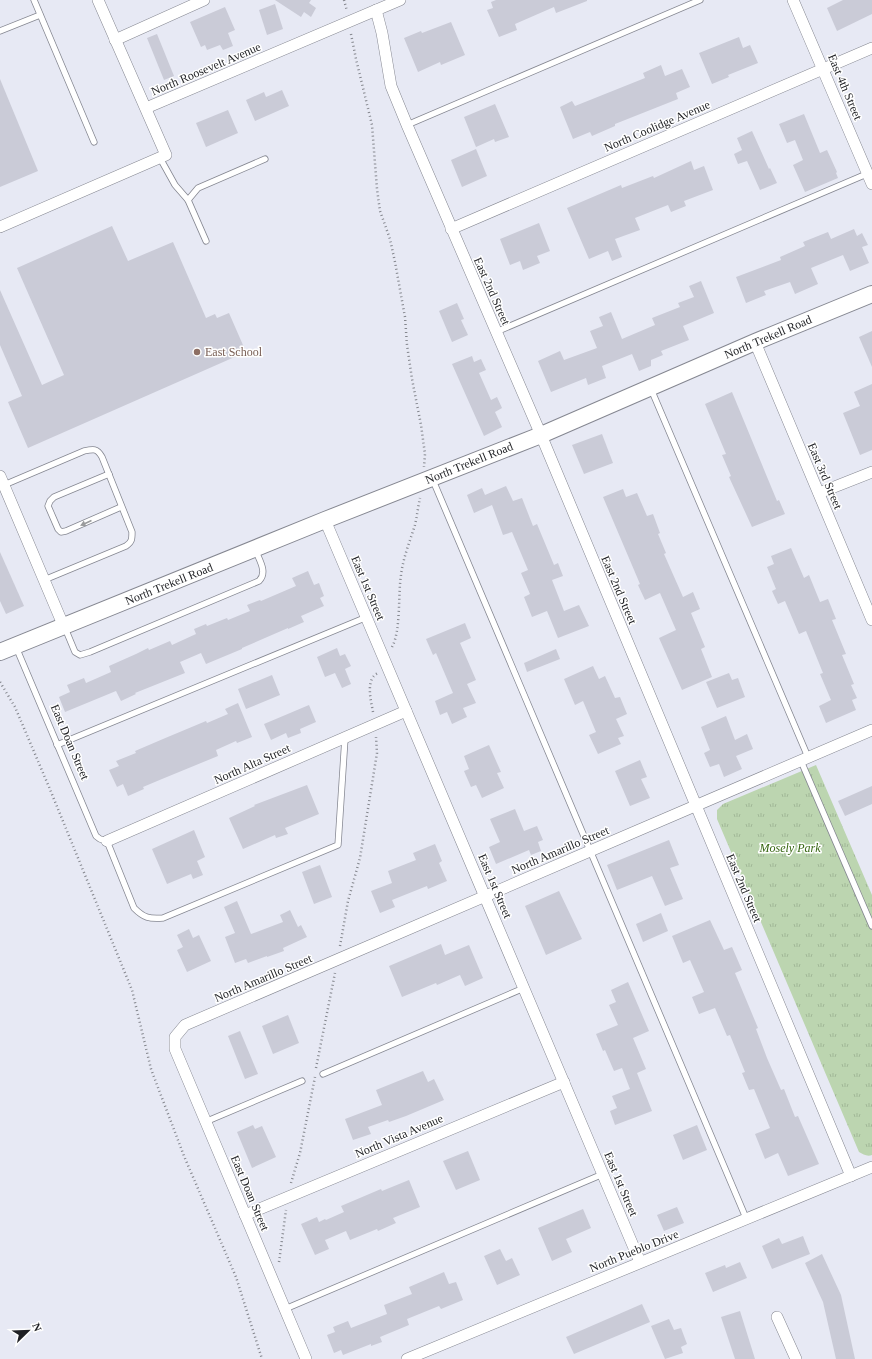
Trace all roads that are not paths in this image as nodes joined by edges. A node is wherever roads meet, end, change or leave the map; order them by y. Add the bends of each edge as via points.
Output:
1 (34, 0) edge
2 (98, 0) edge
3 (204, 0) edge
4 (400, 0) edge
5 (700, 0) edge
6 (793, 0) edge
7 (376, 10) junction
8 (40, 15) junction
9 (0, 31) edge
10 (115, 40) junction
11 (872, 48) edge
12 (823, 69) junction
13 (146, 108) junction
14 (407, 125) junction
15 (94, 142) dead end
16 (160, 158) junction
17 (265, 160) dead end
18 (871, 176) edge
19 (188, 200) junction
20 (0, 227) edge
21 (451, 229) junction
22 (206, 241) dead end
23 (872, 294) edge
24 (496, 332) junction
25 (755, 342) junction
26 (650, 387) junction
27 (540, 435) junction
28 (872, 472) edge
29 (109, 474) junction
30 (427, 480) junction
31 (2, 481) edge
32 (819, 493) junction
33 (121, 507) junction
34 (325, 520) junction
35 (255, 549) junction
36 (44, 580) junction
37 (367, 617) junction
38 (872, 620) edge
39 (64, 627) junction
40 (15, 646) junction
41 (0, 652) edge
42 (406, 711) junction
43 (872, 730) edge
44 (346, 737) junction
45 (57, 745) junction
46 (805, 759) junction
47 (695, 806) junction
48 (108, 841) junction
49 (591, 850) junction
50 (485, 896) junction
51 (872, 926) edge
52 (524, 988) junction
53 (175, 1037) joint
54 (323, 1074) dead end
55 (302, 1081) dead end
56 (564, 1082) junction
57 (206, 1122) junction
58 (872, 1167) edge
59 (603, 1174) junction
60 (851, 1176) junction
61 (245, 1215) junction
62 (746, 1218) junction
63 (640, 1262) junction
64 (285, 1309) junction
65 (777, 1317) dead end
66 (306, 1359) edge
67 (407, 1359) edge
68 (796, 1359) edge

1 - 8 lane
2 - 10 street
3 - 10 street
4 - 7 street, North Roosevelt Avenue
5 - 14 lane
6 - 12 street, East 4th Street
7 - 13 street, North Roosevelt Avenue
7 - 14 street, East 2nd Street via 391,86
8 - 9 lane
8 - 15 lane
10 - 13 street
11 - 12 street, North Coolidge Avenue
12 - 18 street, East 4th Street
12 - 21 street, North Coolidge Avenue
13 - 16 street, North Roosevelt Avenue via 166,155
14 - 21 street, East 2nd Street
16 - 19 lane via 175,185
16 - 20 street
17 - 19 lane via 198,188
18 - 24 lane
19 - 22 lane
21 - 24 street, East 2nd Street
23 - 25 main road, North Trekell Road
24 - 27 street, East 2nd Street
25 - 26 main road, North Trekell Road
25 - 32 street, East 3rd Street
26 - 27 main road, North Trekell Road
26 - 46 lane
27 - 30 main road, North Trekell Road
27 - 47 street, East 2nd Street
28 - 32 street
29 - 31 lane via 98,450 94,449
29 - 33 lane
33 -> 29 lane via 61,532 48,506 54,497
30 - 34 main road, North Trekell Road
30 - 49 lane
31 - 36 street
32 - 38 street, East 3rd Street
33 - 36 lane via 132,532 130,543
34 - 35 main road, North Trekell Road
34 - 37 street, East 1st Street
35 - 39 main road, North Trekell Road
35 - 39 lane via 264,571 259,581 90,652 80,655 75,652
36 - 39 street
37 - 42 street, East 1st Street
37 - 45 lane
39 - 40 main road, North Trekell Road
40 - 41 main road, North Trekell Road
40 - 45 lane, East Doan Street
42 - 44 street, North Alta Street
42 - 50 street, East 1st Street
43 - 46 street, North Amarillo Street
44 - 48 street, North Alta Street
44 - 48 lane via 338,845 163,918 152,919 134,908
45 - 48 lane, East Doan Street via 96,836
46 - 47 street, North Amarillo Street
46 - 51 lane
47 - 49 street, North Amarillo Street
47 - 60 street, East 2nd Street
49 - 50 street, North Amarillo Street
49 - 62 lane
50 - 52 street, East 1st Street
50 - 53 street, North Amarillo Street via 185,1025
52 - 54 lane
52 - 56 street, East 1st Street
53 - 57 street, East Doan Street via 174,1050
55 - 57 lane
56 - 59 street, East 1st Street
56 - 61 street, North Vista Avenue
57 - 61 street, East Doan Street
58 - 60 street, North Pueblo Drive
59 - 63 street, East 1st Street
59 - 64 lane
60 - 62 street, North Pueblo Drive
61 - 64 street, East Doan Street
62 - 63 street, North Pueblo Drive
63 - 67 street, North Pueblo Drive
64 - 66 street, East Doan Street
65 - 68 street

